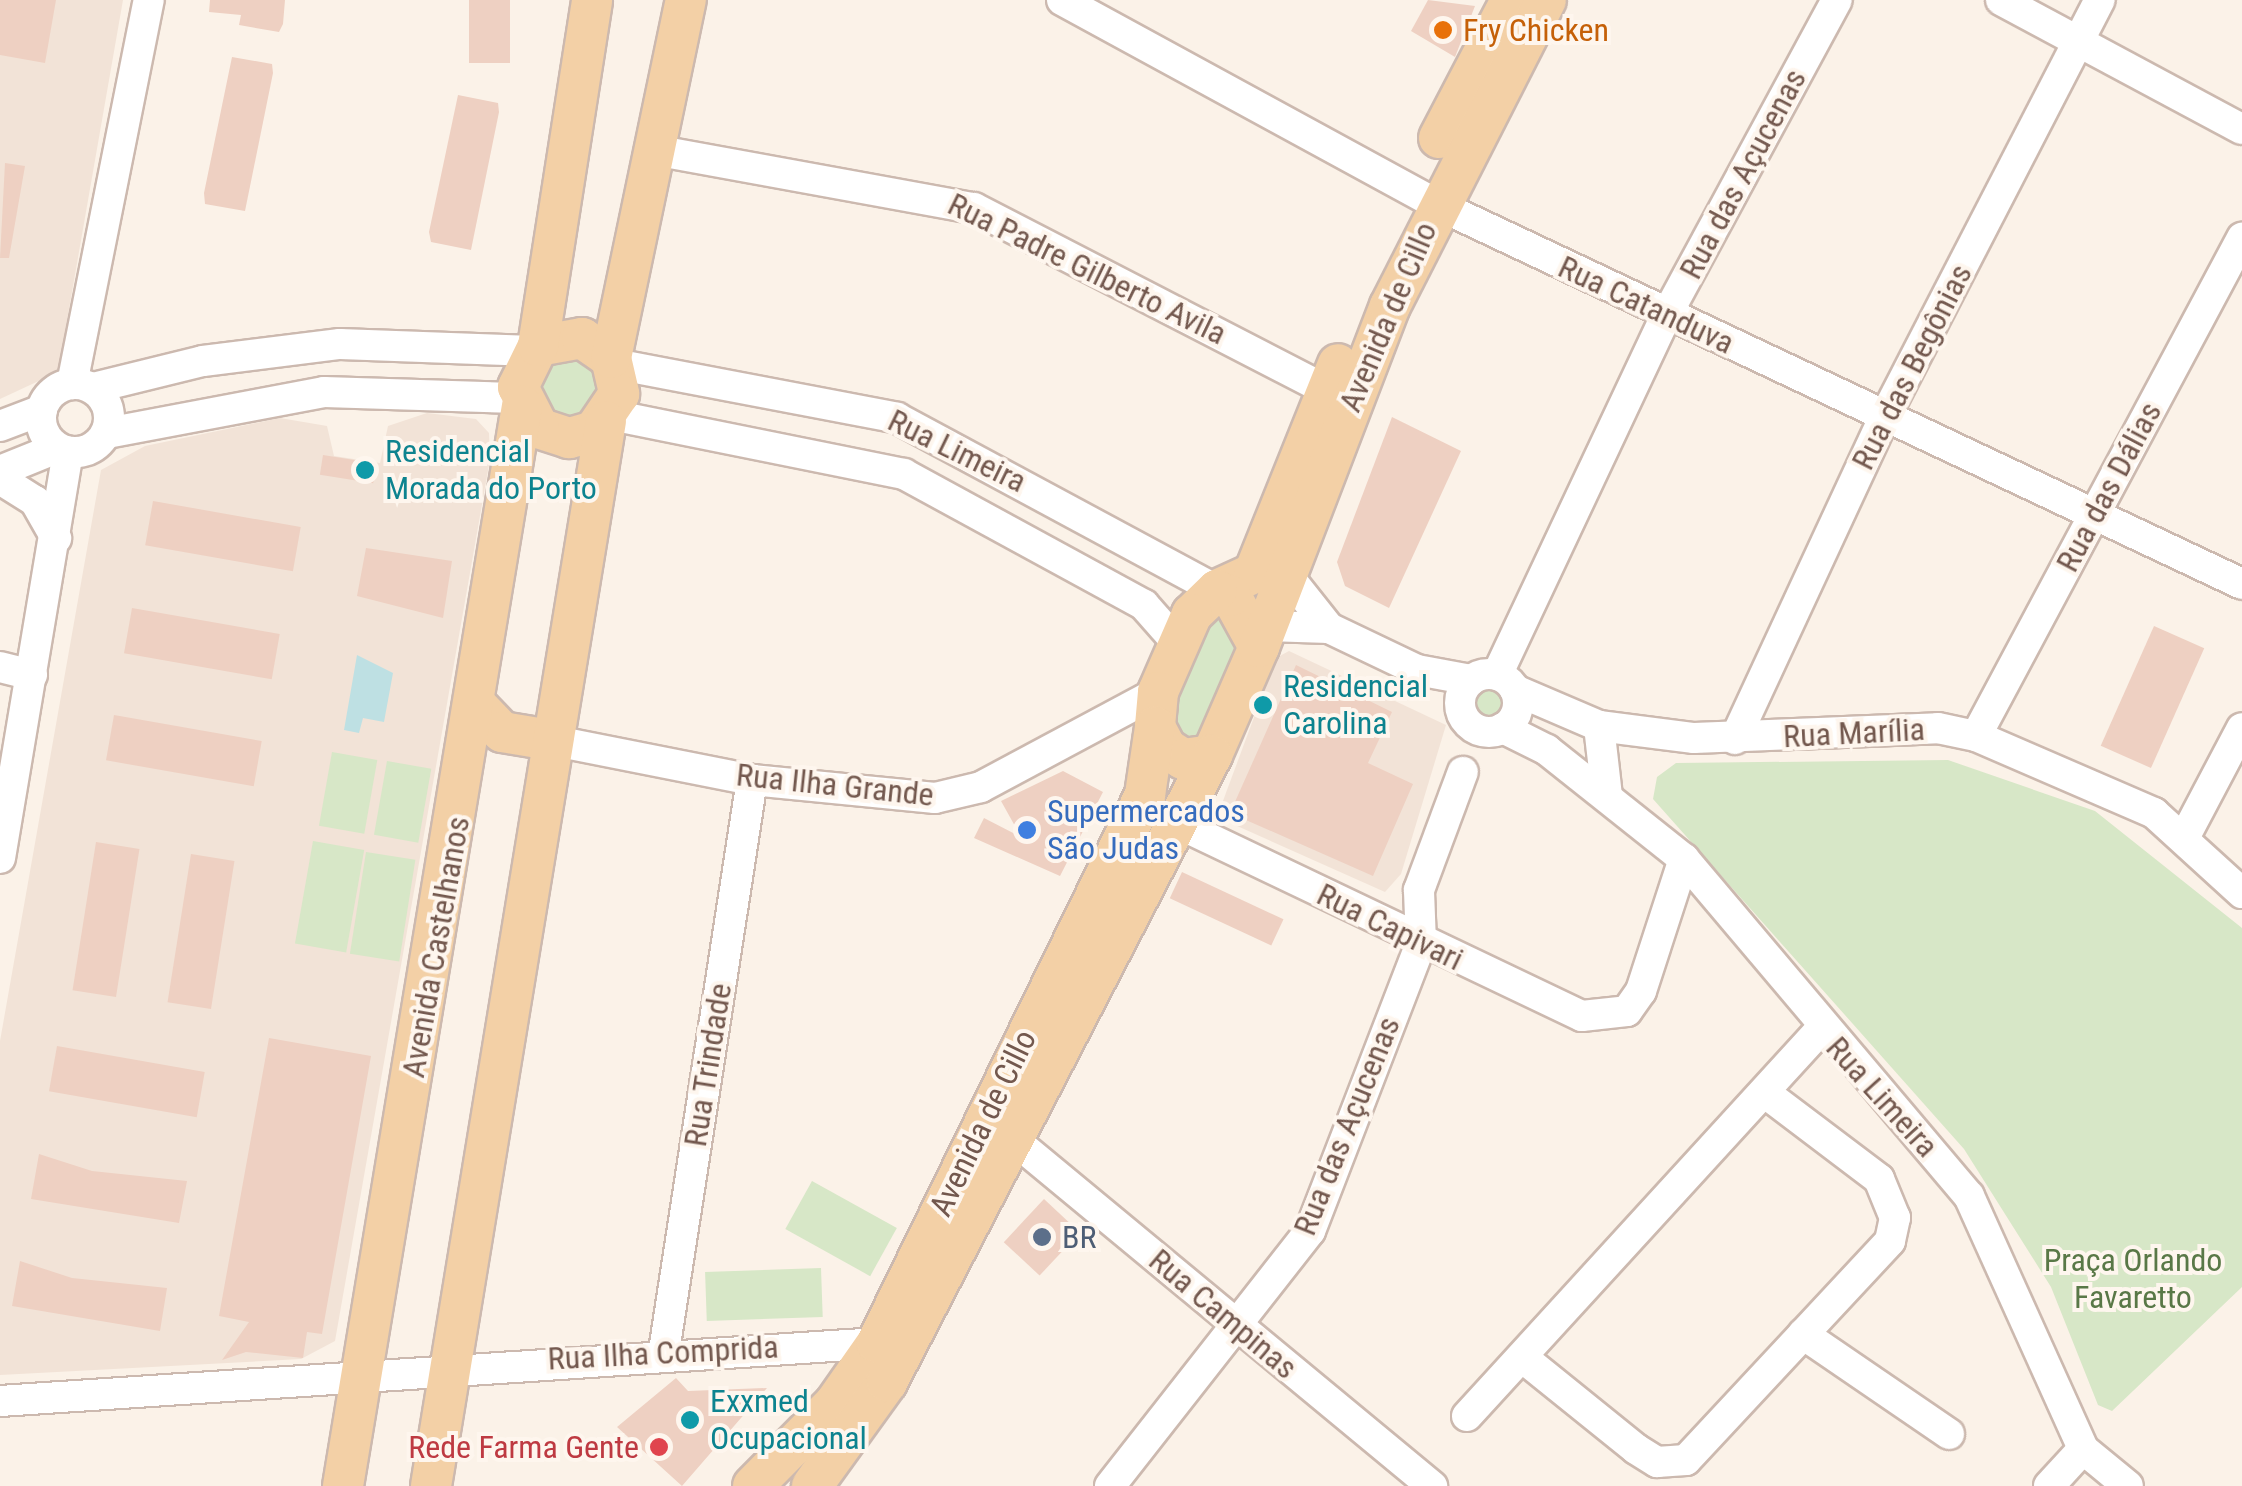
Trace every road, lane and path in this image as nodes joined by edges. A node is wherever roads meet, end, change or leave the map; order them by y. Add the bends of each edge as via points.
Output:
1 (148, 0) edge
2 (592, 0) edge
3 (686, 0) edge
4 (1062, 0) edge
5 (1511, 0) edge
6 (1546, 0) edge
7 (1838, 0) edge
8 (2001, 0) edge
9 (2100, 0) edge
10 (2078, 42) junction
11 (2242, 130) edge
12 (660, 151) junction
13 (1423, 198) junction
14 (2242, 238) edge
15 (1666, 316) junction
16 (535, 348) junction
17 (613, 361) junction
18 (82, 386) junction
19 (1326, 390) junction
20 (520, 402) junction
21 (42, 410) junction
22 (1886, 414) junction
23 (609, 418) junction
24 (0, 426) edge
25 (107, 433) junction
26 (63, 450) junction
27 (0, 471) edge
28 (0, 479) edge
29 (2093, 517) junction
30 (56, 538) junction
31 (1287, 575) junction
32 (2242, 584) edge
33 (1218, 590) junction
34 (1329, 628) junction
35 (1263, 636) junction
36 (1174, 639) junction
37 (0, 667) edge
38 (32, 675) junction
39 (1486, 704) junction
40 (477, 706) junction
41 (1157, 709) junction
42 (1599, 726) junction
43 (2242, 728) edge
44 (1976, 736) junction
45 (1735, 738) junction
46 (550, 740) junction
47 (1547, 750) junction
48 (1212, 754) junction
49 (752, 780) junction
50 (8, 786) edge
51 (1607, 796) junction
52 (1179, 824) junction
53 (2184, 838) junction
54 (0, 858) edge
55 (1684, 860) junction
56 (2242, 893) edge
57 (1421, 943) junction
58 (1821, 1029) junction
59 (1764, 1092) junction
60 (1014, 1140) junction
61 (1240, 1329) junction
62 (1803, 1334) junction
63 (877, 1343) junction
64 (664, 1350) junction
65 (1522, 1356) junction
66 (450, 1367) junction
67 (362, 1374) junction
68 (0, 1401) edge
69 (835, 1403) junction
70 (1468, 1416) dead end
71 (1950, 1434) dead end
72 (2082, 1449) junction
73 (1423, 1483) edge
74 (343, 1486) edge
75 (431, 1486) edge
76 (753, 1486) edge
77 (782, 1486) edge
78 (812, 1486) edge
79 (1110, 1486) edge
80 (2049, 1486) edge
81 (2128, 1486) edge

1 - 18 street
2 - 16 main road, Avenida Castelhanos
3 - 12 main road
4 - 13 street, Rua Catanduva
5 - 13 main road, Avenida de Cillo
6 - 13 main road, Avenida de Cillo
7 - 15 street, Rua das Açucenas
8 - 10 street
9 - 10 street, Rua das Begônias
10 - 11 street
10 - 22 street, Rua das Begônias
12 - 17 main road
12 - 19 street, Rua Padre Gilberto Avila via 974,208
13 - 15 street, Rua Catanduva
13 - 19 main road, Avenida de Cillo
13 - 31 main road, Avenida de Cillo
14 - 29 street, Rua das Dálias
15 - 22 street, Rua Catanduva
15 - 39 street, Rua das Açucenas
16 - 17 main road via 582,338
16 - 18 street via 340,344 203,361
16 - 20 main road, Avenida Castelhanos
17 - 23 main road via 620,394
17 - 33 street, Rua Limeira via 897,418
18 - 21 street
18 - 25 street via 108,408
19 - 33 main road, Avenida de Cillo via 1254,573
20 - 23 main road via 553,436 582,436
20 - 25 street via 324,392
20 - 40 main road, Avenida Castelhanos
21 - 24 street
21 - 26 street
22 - 29 street, Rua Catanduva
22 - 45 street, Rua das Begônias
23 - 36 street, Rua Limeira via 904,474 1144,606
23 - 46 main road
25 - 26 street via 95,447
26 - 27 street
26 - 30 street
28 - 30 street via 35,500
29 - 32 street, Rua Catanduva
29 - 44 street, Rua das Dálias
30 - 38 street
31 - 34 street, Rua Limeira
31 - 35 main road, Avenida de Cillo
33 - 35 main road via 1238,602
33 - 36 main road, Avenida de Cillo
34 - 35 street, Rua Limeira
34 - 39 street, Rua Limeira
35 - 48 main road, Avenida de Cillo
36 - 41 main road, Avenida de Cillo
37 - 38 street
38 - 50 street
39 - 42 street, Rua Marília
39 - 47 street, Rua Limeira
39 - 57 street, Rua das Açucenas via 1419,890
40 - 46 main road via 502,732
40 - 67 main road, Avenida Castelhanos
41 - 48 main road via 1183,759
41 - 49 street, Rua Ilha Grande via 961,795
41 - 63 main road, Avenida de Cillo via 1145,794
42 - 45 street, Rua Marília
42 - 47 street, Rua Marília
42 - 51 street
43 - 53 street
44 - 45 street, Rua Marília via 1938,728
44 - 53 street, Rua Marília via 2154,814
46 - 49 street, Rua Ilha Grande
46 - 66 main road
47 - 51 street, Rua Limeira
48 - 52 main road, Avenida de Cillo
49 - 64 street, Rua Trindade
50 - 54 street
51 - 55 street, Rua Limeira
52 - 57 street, Rua Capivari
52 - 60 main road, Avenida de Cillo
53 - 56 street, Rua Marília
55 - 57 street, Rua Capivari via 1641,991 1628,1010 1582,1016
55 - 58 street, Rua Limeira
57 - 61 street, Rua das Açucenas via 1310,1231
58 - 59 street
58 - 72 street, Rua Limeira via 1969,1196
59 - 62 street via 1879,1179 1895,1218 1890,1241
59 - 65 street
60 - 61 street, Rua Campinas
60 - 78 main road, Avenida de Cillo via 887,1382
61 - 73 street, Rua Campinas
61 - 79 street, Rua das Açucenas
62 - 65 street via 1686,1460 1657,1462 1636,1449
62 - 71 street
63 - 64 street, Rua Ilha Comprida
63 - 69 main road, Avenida de Cillo
64 - 66 street, Rua Ilha Comprida
65 - 70 street
66 - 67 street, Rua Ilha Comprida
66 - 75 main road
67 - 68 street
67 - 74 main road, Avenida Castelhanos
69 - 76 main road, Avenida de Cillo
69 - 77 main road
72 - 80 street
72 - 81 street

